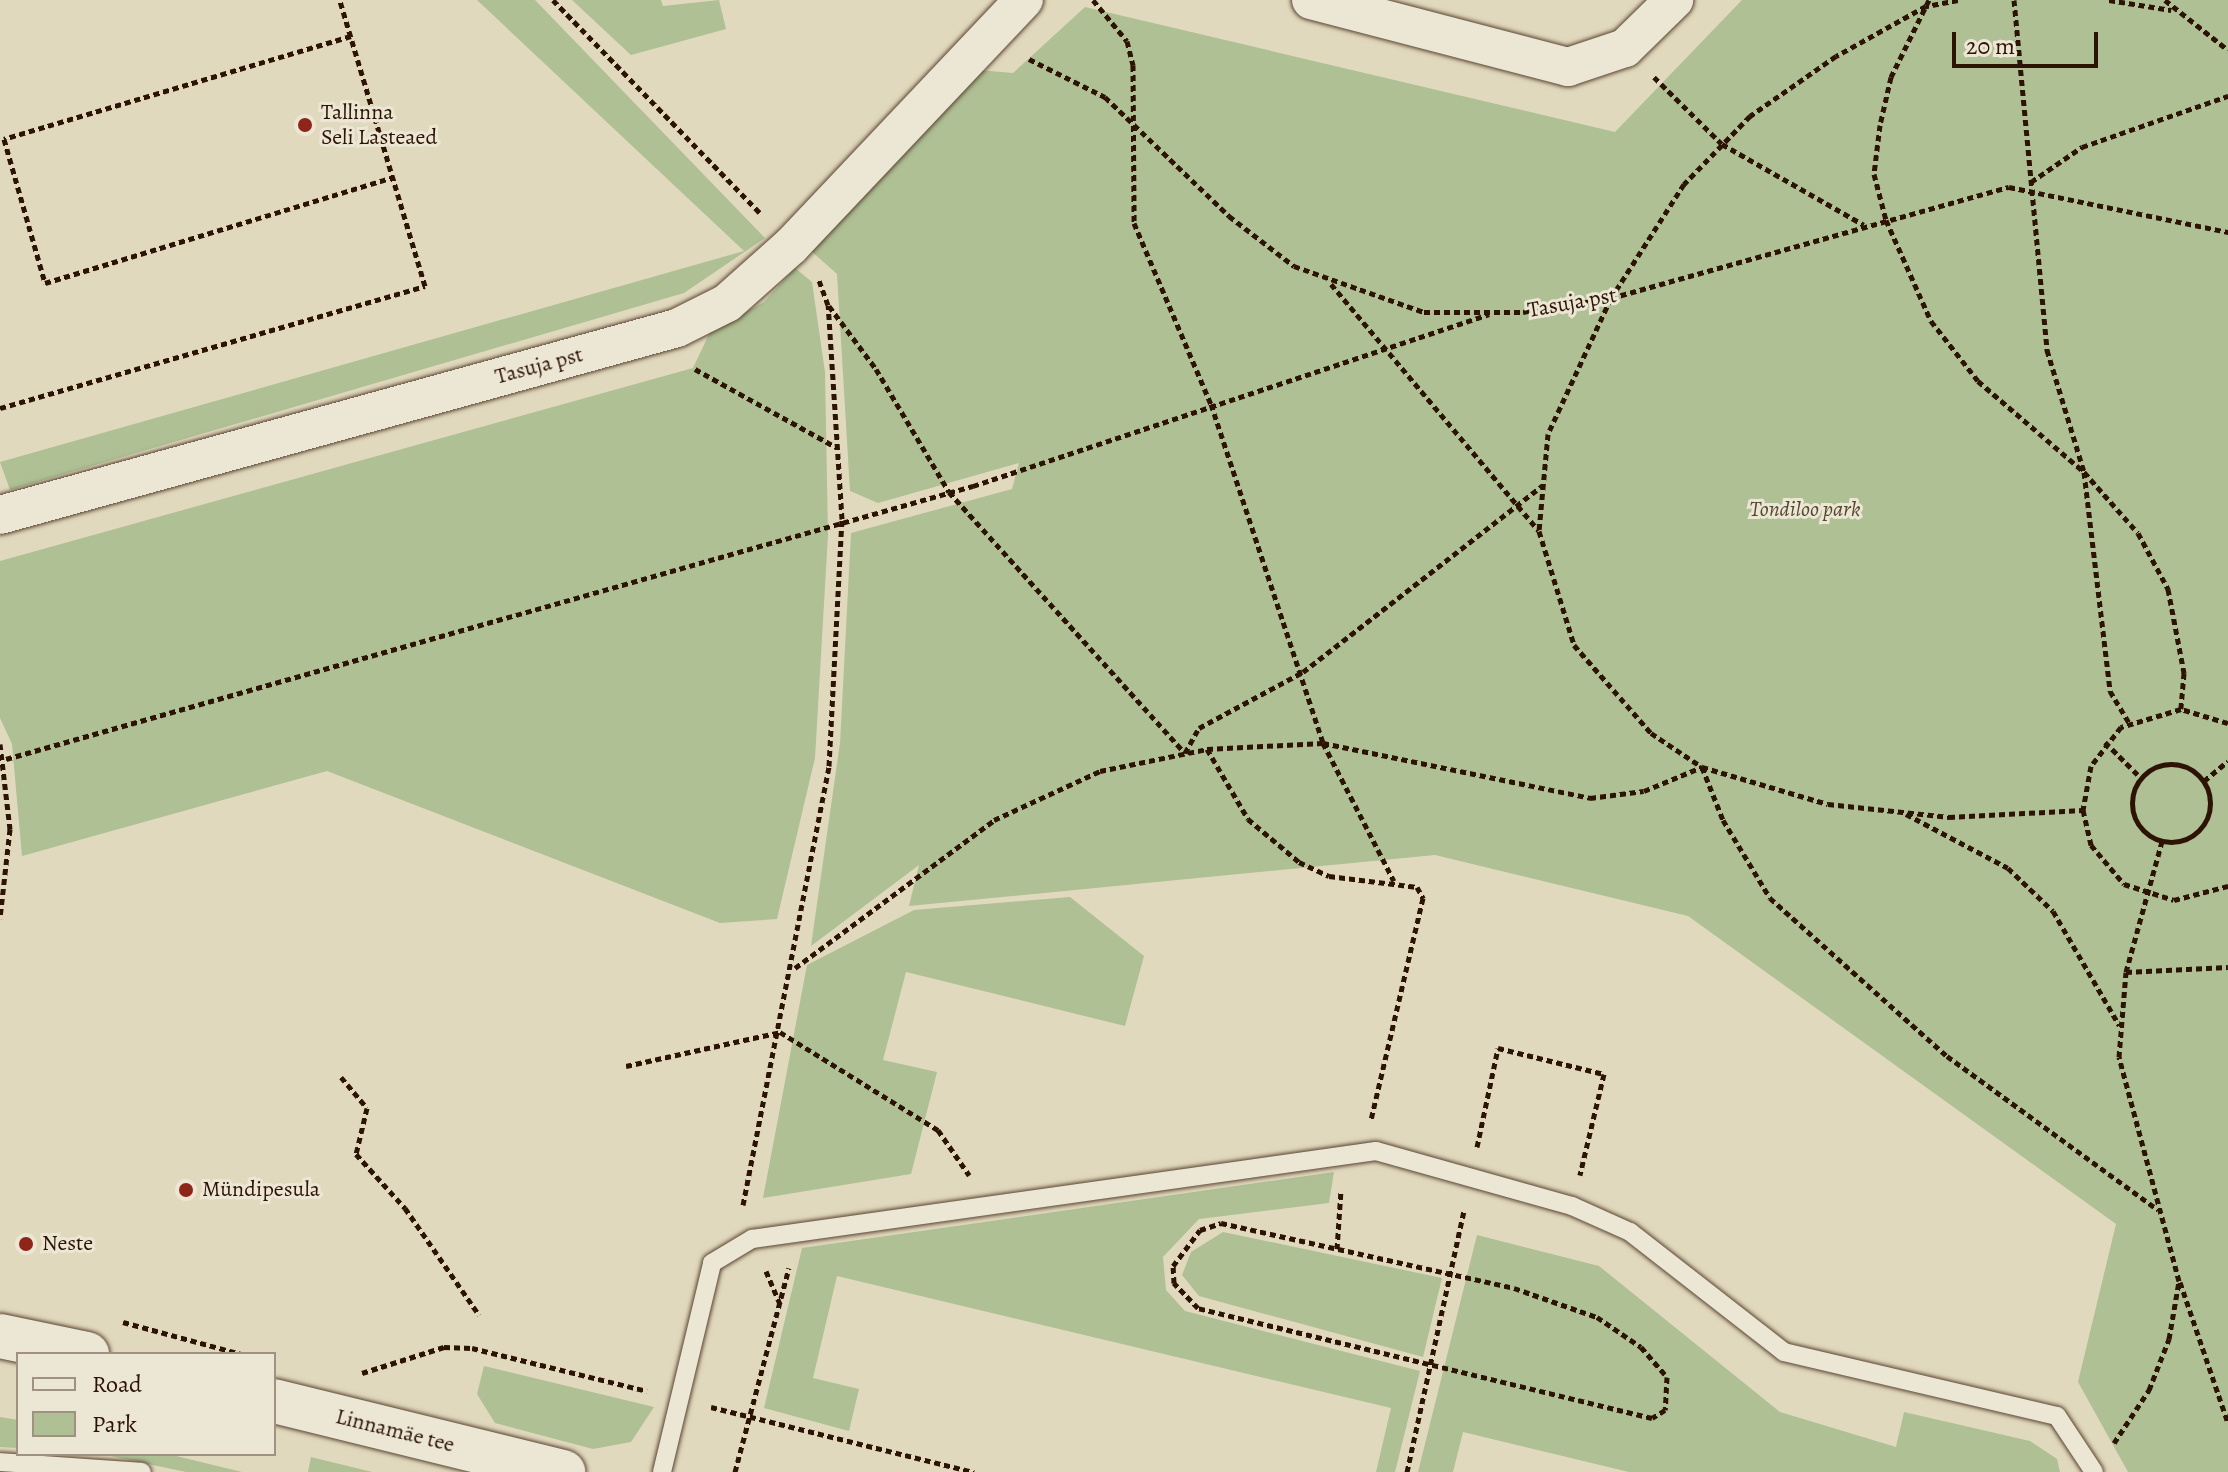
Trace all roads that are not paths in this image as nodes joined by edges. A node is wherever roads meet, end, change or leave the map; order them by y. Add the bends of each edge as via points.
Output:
1 (1024, 0) edge
2 (1311, 0) edge
3 (1674, 0) edge
4 (0, 515) edge
5 (0, 1336) edge
6 (77, 1352) edge
7 (276, 1401) edge
8 (0, 1462) edge
9 (2092, 1466) edge
10 (142, 1472) edge
11 (563, 1472) edge
12 (662, 1472) edge

1 - 4 street, Tasuja pst via 791,246 727,303 641,338
2 - 3 street via 1568,67 1625,48
5 - 6 street
7 - 11 street, Linnamäe tee
8 - 10 lane
9 - 12 lane via 2057,1416 1784,1352 1630,1232 1572,1206 1364,1151 752,1239 712,1263

